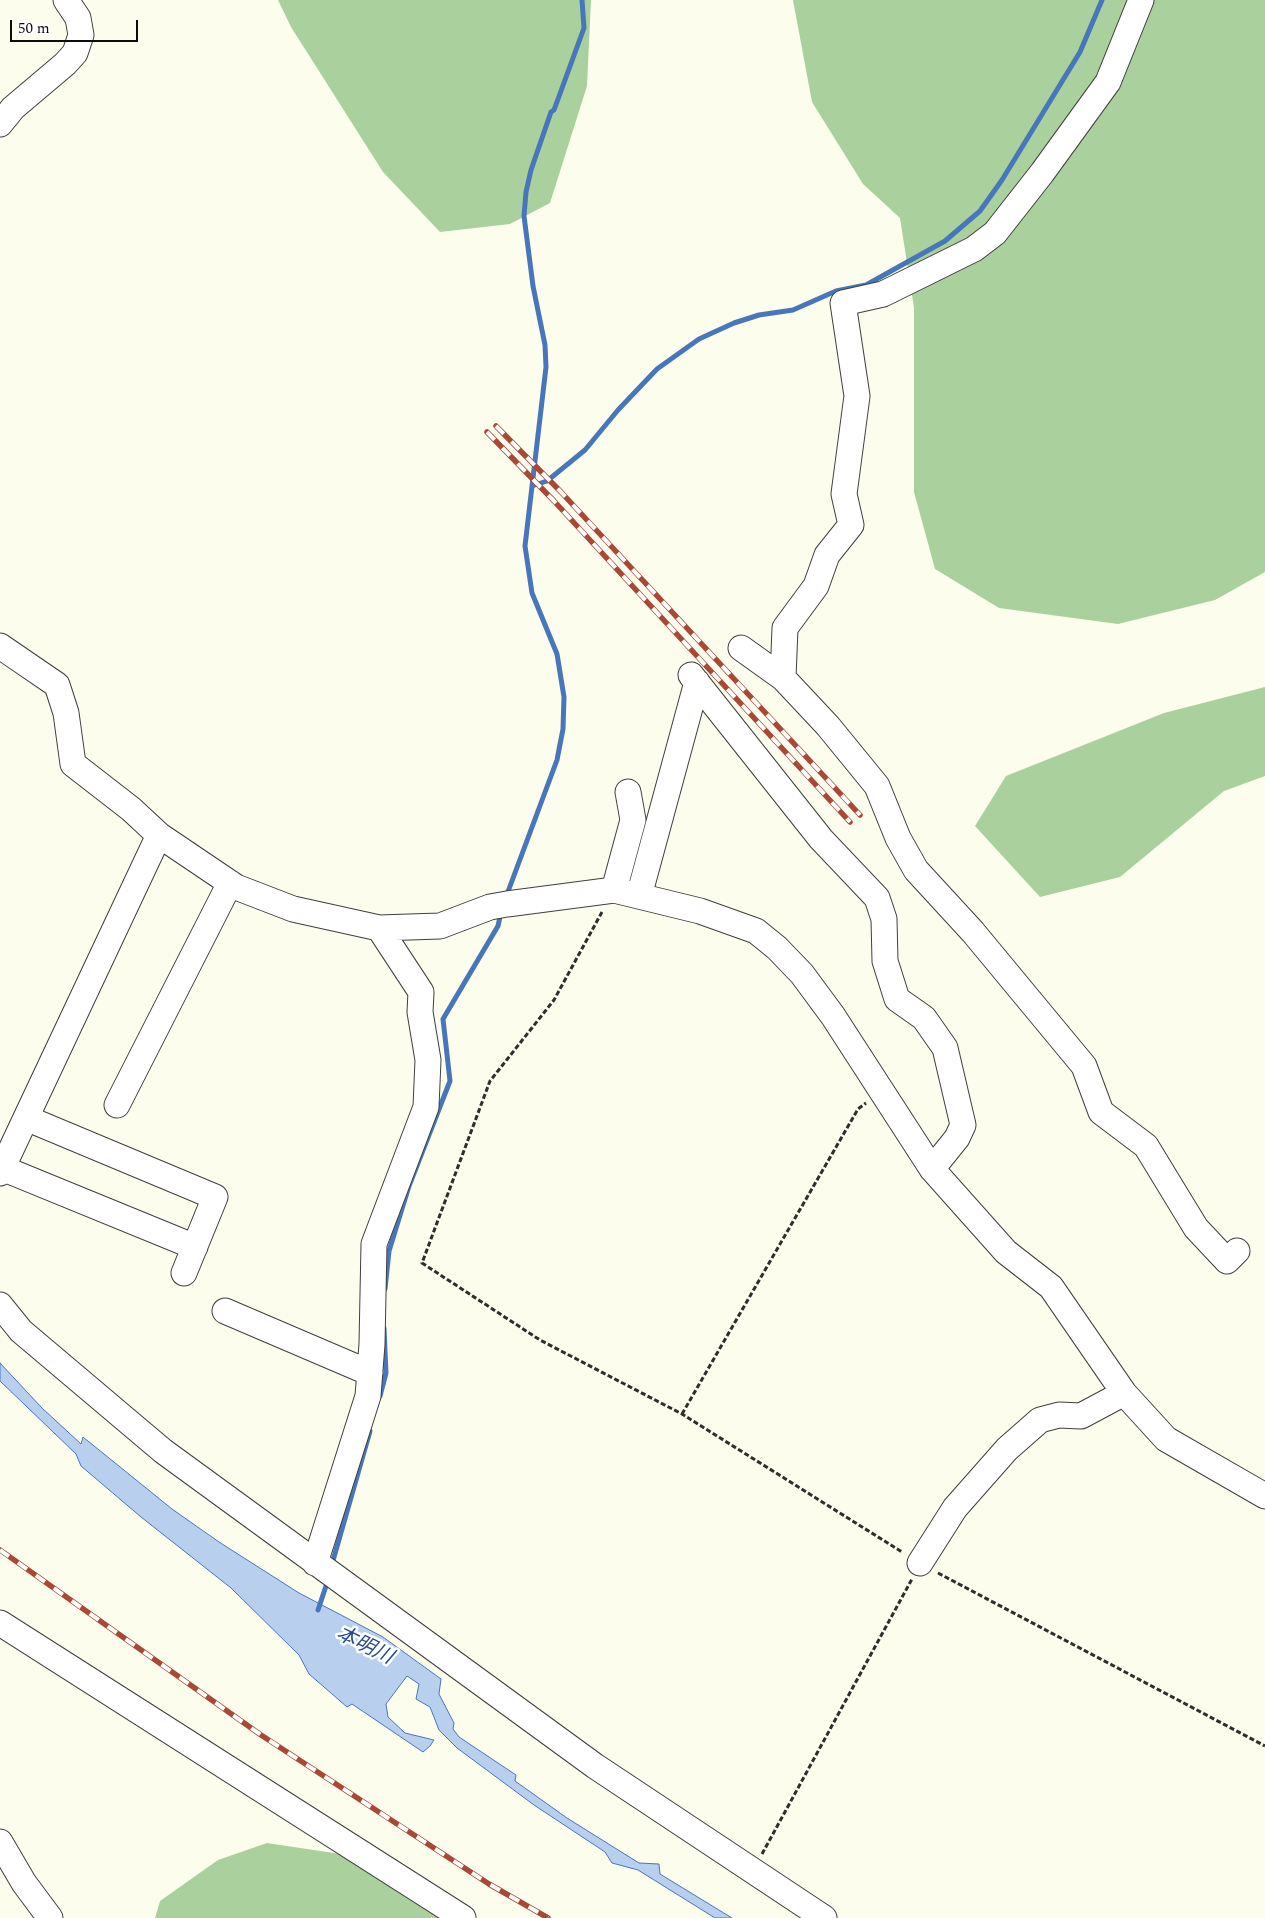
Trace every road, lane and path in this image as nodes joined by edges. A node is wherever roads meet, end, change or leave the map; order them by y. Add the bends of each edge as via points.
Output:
1 (66, 0) edge
2 (1141, 0) edge
3 (0, 124) edge
4 (0, 646) edge
5 (741, 648) dead end
6 (783, 678) junction
7 (628, 792) dead end
8 (159, 836) junction
9 (230, 883) junction
10 (614, 890) junction
11 (639, 896) junction
12 (379, 928) junction
13 (882, 1090) junction
14 (117, 1105) dead end
15 (26, 1118) junction
16 (932, 1169) junction
17 (1, 1170) edge
18 (195, 1247) junction
19 (1237, 1251) dead end
20 (184, 1273) dead end
21 (0, 1305) edge
22 (226, 1311) dead end
23 (370, 1373) junction
24 (1124, 1393) junction
25 (682, 1414) junction
26 (1265, 1496) edge
27 (920, 1563) junction
28 (325, 1570) junction
29 (0, 1623) edge
30 (1265, 1746) edge
31 (0, 1842) edge
32 (752, 1872) junction
33 (50, 1918) edge
34 (463, 1918) edge
35 (824, 1918) edge

1 - 3 street via 78,18 81,35 75,52 13,108
2 - 6 street via 1108,82 995,233 974,249 883,294 843,303 857,396 844,494 851,526 828,555 816,586 785,628
4 - 8 street via 57,685 66,713 72,764 131,809
5 - 6 street
6 - 19 street via 877,786 898,838 916,870 973,932 1084,1066 1101,1112 1146,1146 1196,1228 1227,1261
7 - 10 street via 633,820
8 - 9 street
8 - 15 street
9 - 12 street via 293,908
9 - 14 street
10 - 11 street
10 - 12 street via 499,905 440,926
10 - 25 path via 554,1000 490,1081 422,1263 540,1340
11 - 13 street via 700,911 756,931 770,942 802,974
11 - 16 street via 694,679 821,839 877,898 884,919 885,961 897,999 924,1018 945,1048 963,1125 957,1138
12 - 23 street via 421,992 420,1012 428,1060 426,1107 374,1244
13 - 16 street
13 - 25 path via 858,1109
15 - 17 street
15 - 18 street via 215,1197
16 - 24 street via 1006,1252 1051,1287
17 - 18 street
18 - 20 street
21 - 28 street via 22,1330 163,1451
22 - 23 street
23 - 28 street via 368,1396
24 - 26 street via 1166,1440
24 - 27 street via 1081,1416 1060,1415 1040,1420 1007,1449 955,1508
25 - 27 path
27 - 30 path
27 - 32 path
28 - 32 street via 595,1766
29 - 34 street
31 - 33 street
32 - 35 street

